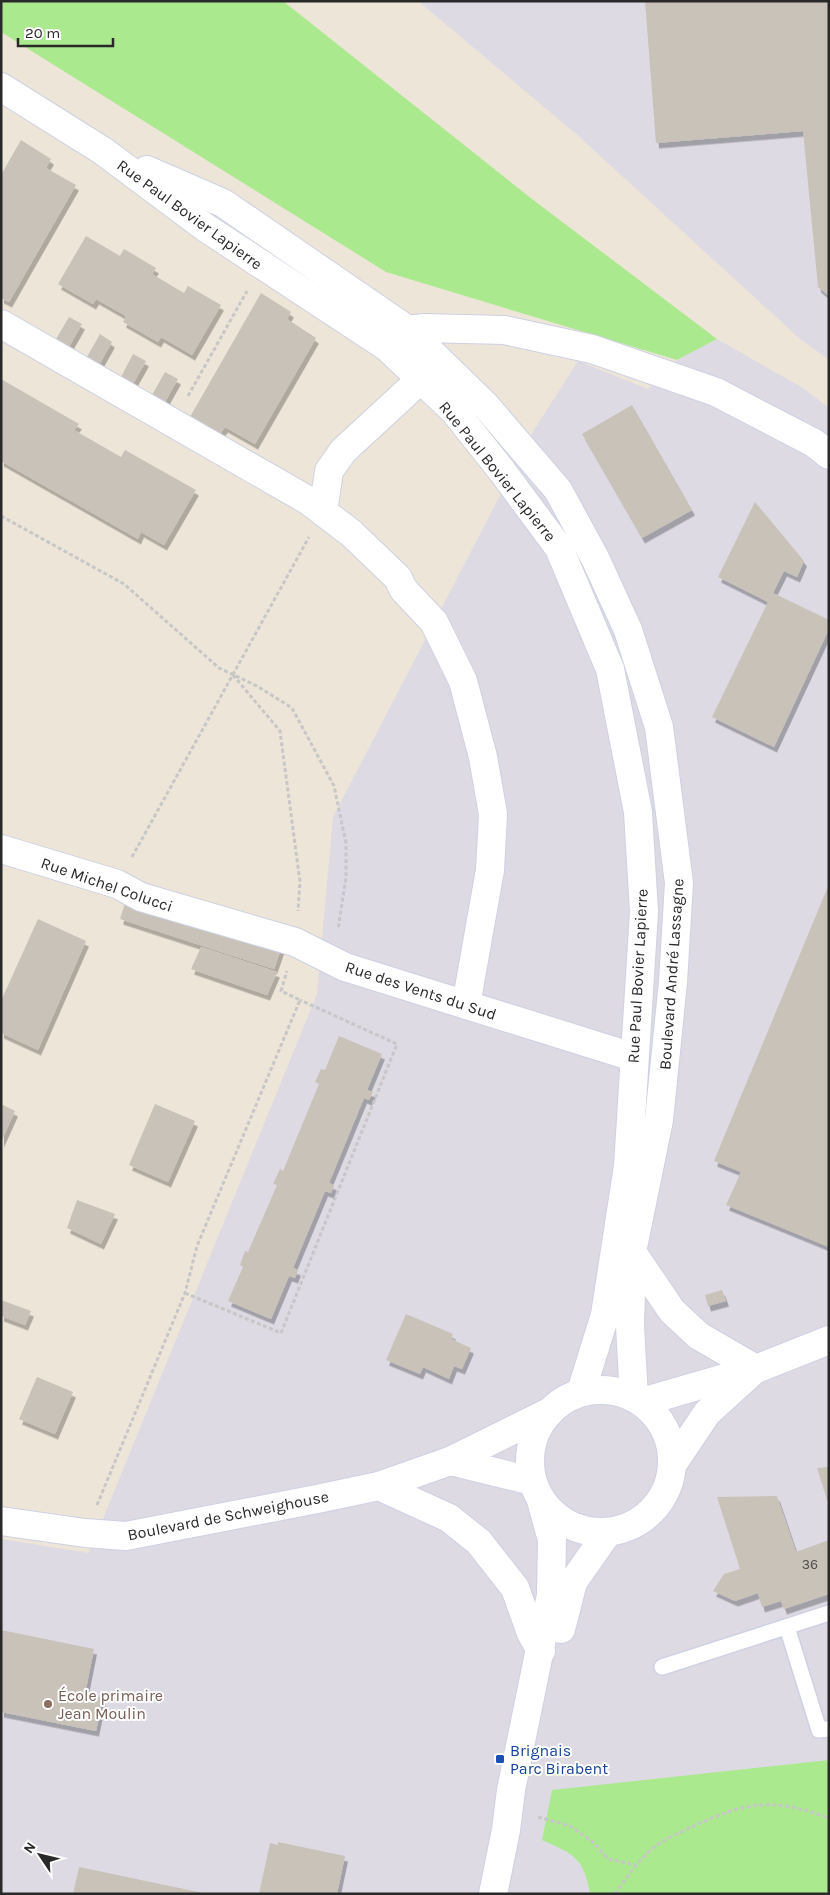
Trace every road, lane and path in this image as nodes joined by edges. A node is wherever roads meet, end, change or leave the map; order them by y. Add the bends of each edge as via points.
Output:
1 (1, 88) edge
2 (103, 151) junction
3 (271, 235) junction
4 (262, 265) junction
5 (1, 324) edge
6 (408, 330) junction
7 (421, 379) junction
8 (172, 423) junction
9 (829, 455) edge
10 (323, 512) junction
11 (1, 516) edge
12 (232, 674) junction
13 (1, 849) edge
14 (117, 884) junction
15 (212, 918) joint
16 (295, 942) junction
17 (329, 959) junction
18 (300, 1000) junction
19 (466, 1005) junction
20 (633, 1057) junction
21 (632, 1252) junction
22 (185, 1293) junction
23 (829, 1340) edge
24 (756, 1369) junction
25 (581, 1392) junction
26 (638, 1400) junction
27 (549, 1412) junction
28 (450, 1461) junction
29 (672, 1465) junction
30 (379, 1486) junction
31 (536, 1491) junction
32 (1, 1521) edge
33 (608, 1532) junction
34 (85, 1534) junction
35 (829, 1613) edge
36 (787, 1627) junction
37 (541, 1651) junction
38 (662, 1667) dead end
39 (829, 1729) edge
40 (829, 1818) edge
41 (506, 1830) junction
42 (636, 1865) junction
43 (493, 1894) edge
44 (615, 1894) edge

1 - 2 main road, Rue Paul Bovier Lapierre
2 - 3 main road, Rue Paul Bovier Lapierre via 223,203
2 - 4 main road, Rue Paul Bovier Lapierre via 206,228
3 - 4 lane
3 - 6 main road, Rue Paul Bovier Lapierre
4 - 7 main road, Rue Paul Bovier Lapierre via 387,346
4 - 8 path
5 - 8 main road
6 - 9 main road via 504,330 592,349 716,392 814,443
6 - 21 main road, Boulevard André Lassagne via 486,406 558,490 595,558 628,630 659,727 680,883 674,982 659,1120
7 - 10 main road via 343,451 329,471
7 - 20 main road, Rue Paul Bovier Lapierre via 455,412 560,548 610,670 638,812 644,912
8 - 10 main road
10 - 12 path
10 - 19 main road via 351,533 398,578 403,589 434,622 463,681 483,757 493,814 490,870
11 - 12 path via 124,584 219,668
12 - 14 path
12 - 16 path via 280,731 300,882
12 - 17 path via 292,708 334,786 346,843 346,877 337,941
13 - 14 main road, Rue Michel Colucci
14 - 15 main road, Rue Michel Colucci via 141,897
15 - 16 main road, Rue des Vents du Sud
16 - 17 main road, Rue des Vents du Sud
16 - 18 path via 281,991
17 - 19 main road, Rue des Vents du Sud
18 - 22 path via 197,1246
18 - 22 path via 397,1044 281,1333
19 - 20 main road, Rue des Vents du Sud
20 - 25 main road, Rue Paul Bovier Lapierre via 628,1166 607,1306
21 - 24 main road via 672,1311 700,1336
21 - 26 main road, Boulevard André Lassagne via 630,1326
22 - 34 path
23 - 24 main road
24 - 26 main road
24 - 29 main road via 707,1413
25 - 26 main road via 617,1392
25 - 27 main road
26 - 29 main road via 655,1414 665,1430 671,1447
27 - 28 main road, Boulevard de Schweighouse
27 - 31 main road via 535,1432 530,1456
28 - 30 main road, Boulevard de Schweighouse
28 - 31 main road
29 - 33 main road via 669,1485 645,1517 628,1527
30 - 34 main road, Boulevard de Schweighouse via 126,1536
30 - 37 main road via 449,1518 480,1542 515,1588
31 - 33 main road via 553,1515 570,1526 588,1532
31 - 37 main road via 552,1540 551,1595
32 - 34 main road, Boulevard de Schweighouse
33 - 41 main road via 573,1582 522,1793
35 - 36 lane
36 - 38 lane
36 - 39 lane via 819,1730
37 - 41 main road via 510,1790
40 - 42 path via 780,1805 747,1805 676,1834 653,1848
41 - 42 path via 535,1816 547,1819 570,1826 608,1859
41 - 43 main road
42 - 44 path

